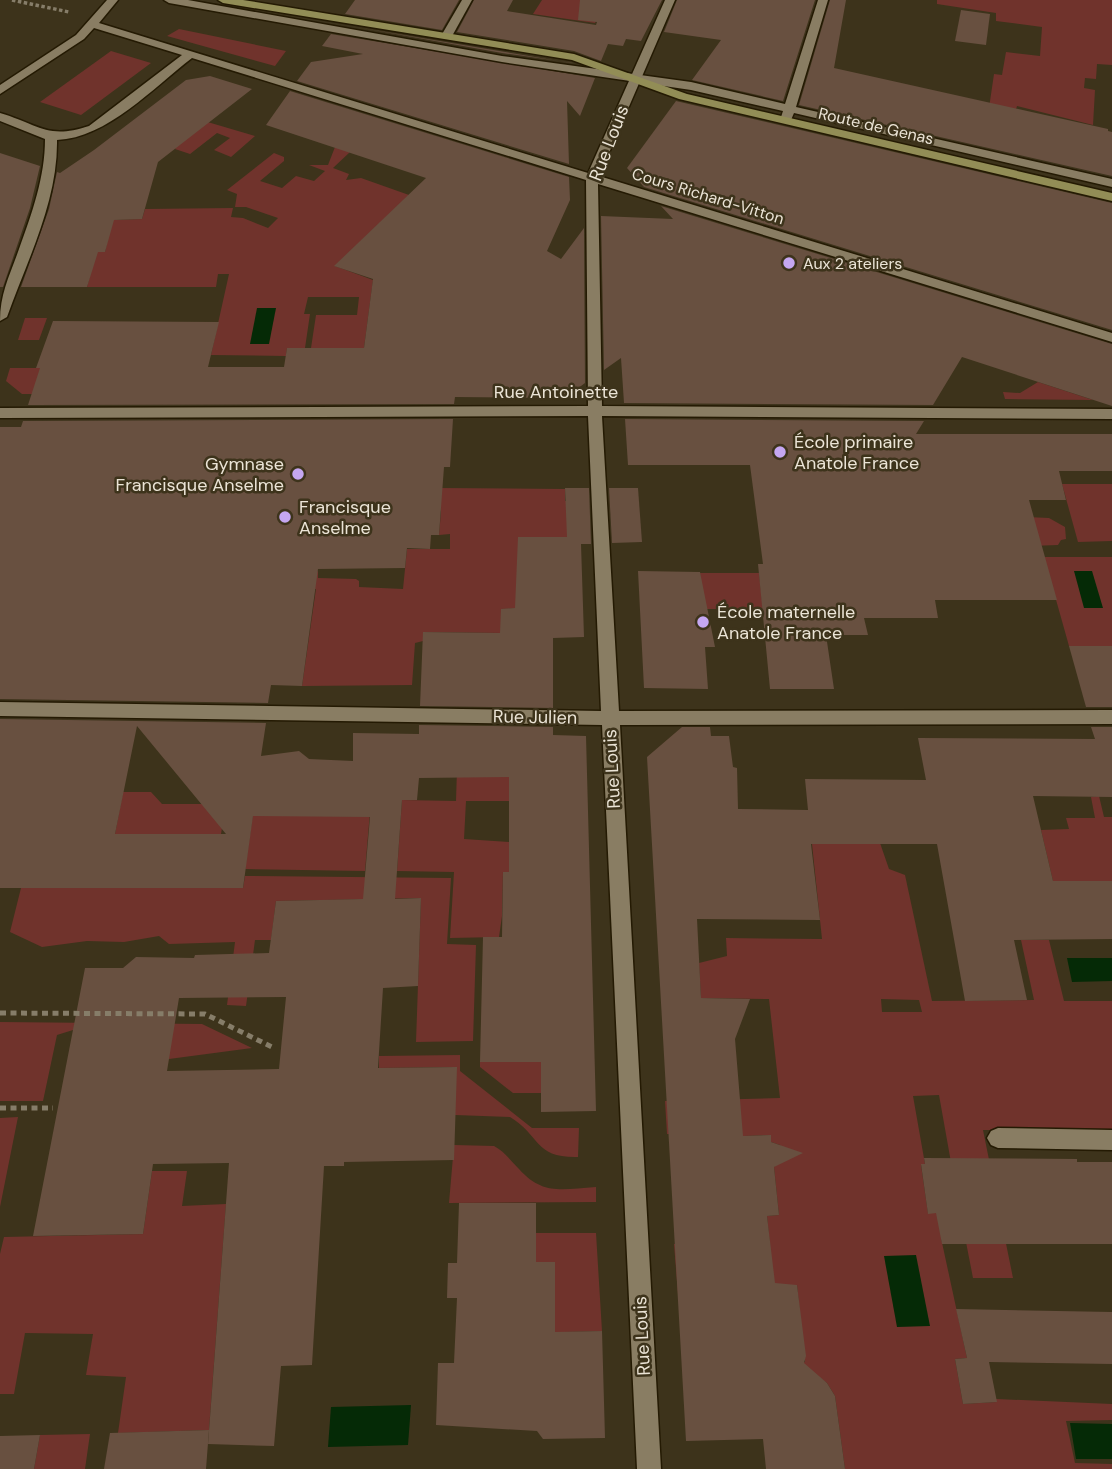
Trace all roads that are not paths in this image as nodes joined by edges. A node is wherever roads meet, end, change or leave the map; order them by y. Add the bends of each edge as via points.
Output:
1 (113, 0) edge
2 (169, 0) edge
3 (223, 0) edge
4 (467, 0) edge
5 (670, 0) edge
6 (822, 0) edge
7 (92, 24) junction
8 (447, 36) junction
9 (190, 55) junction
10 (635, 78) junction
11 (0, 90) edge
12 (790, 108) junction
13 (0, 117) edge
14 (786, 121) junction
15 (51, 137) junction
16 (592, 178) junction
17 (1112, 183) edge
18 (1112, 197) edge
19 (0, 317) edge
20 (1112, 338) edge
21 (594, 411) junction
22 (0, 413) edge
23 (1112, 414) edge
24 (0, 709) edge
25 (1112, 717) edge
26 (609, 718) junction
27 (998, 1139) dead end
28 (1112, 1140) edge
29 (649, 1469) edge

1 - 7 street
2 - 10 street, Route de Genas
3 - 8 main road, Route de Genas
4 - 8 street
5 - 10 street, Rue Louis
6 - 12 street
7 - 9 street, Cours Richard-Vitton
7 - 11 street via 80,37
8 - 10 main road, Route de Genas via 574,57
9 - 15 street via 93,128
9 - 16 street, Cours Richard-Vitton
10 - 12 street, Route de Genas
10 - 14 main road, Route de Genas via 683,97
10 - 16 street, Rue Louis
12 - 14 street
12 - 17 street, Route de Genas
13 - 15 street
14 - 18 main road, Route de Genas
15 - 19 street via 53,156 41,201
16 - 20 street, Cours Richard-Vitton
16 - 21 street, Rue Louis
21 - 22 street, Rue Antoinette
21 - 23 street, Rue Antoinette
21 - 26 street, Rue Louis
24 - 26 street, Rue Julien
25 - 26 street, Rue Julien
26 - 29 street, Rue Louis
27 - 28 street

